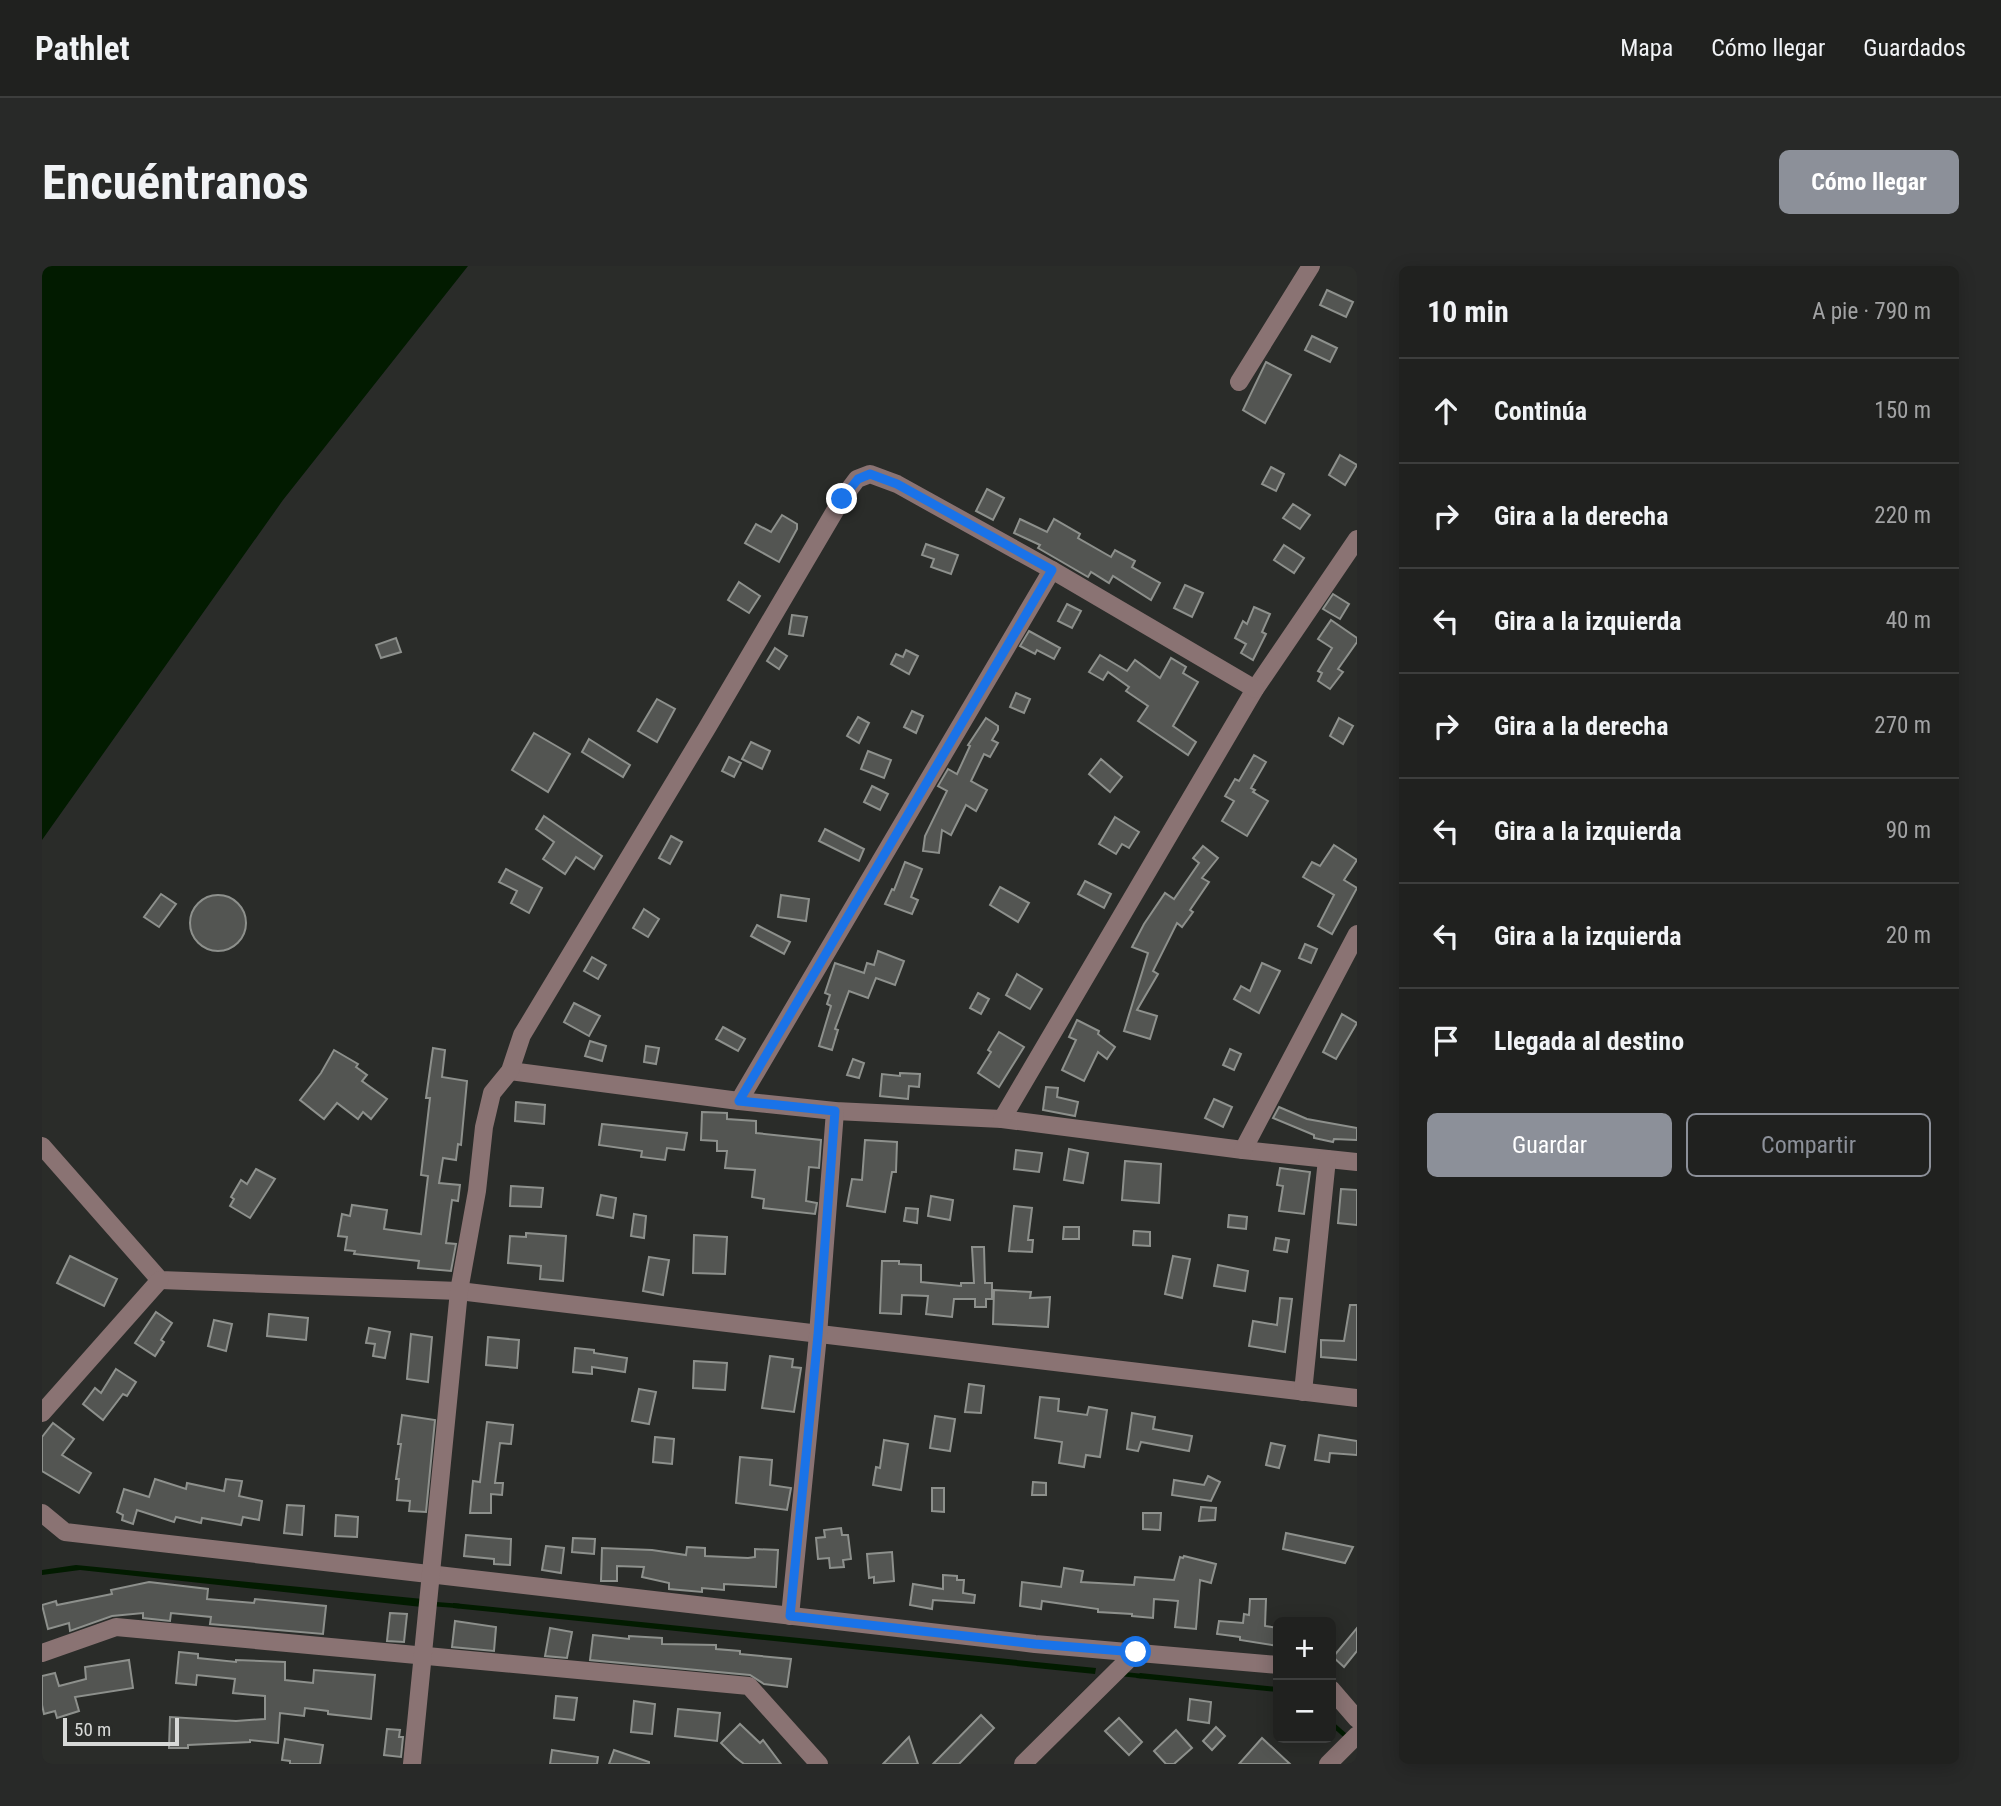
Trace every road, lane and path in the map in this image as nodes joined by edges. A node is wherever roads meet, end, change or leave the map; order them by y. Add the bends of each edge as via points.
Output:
1 (1311, 266) edge
2 (1239, 382) dead end
3 (1357, 539) edge
4 (1052, 570) junction
5 (1255, 689) junction
6 (1357, 934) edge
7 (510, 1071) junction
8 (739, 1101) junction
9 (835, 1111) junction
10 (1002, 1119) junction
11 (42, 1146) edge
12 (1243, 1150) junction
13 (1327, 1159) junction
14 (1357, 1161) edge
15 (160, 1280) junction
16 (459, 1291) junction
17 (818, 1335) junction
18 (1303, 1392) junction
19 (1357, 1398) edge
20 (42, 1413) edge
21 (42, 1513) edge
22 (430, 1575) junction
23 (790, 1616) junction
24 (1136, 1652) junction
25 (42, 1653) edge
26 (423, 1656) junction
27 (1273, 1665) edge
28 (1336, 1695) edge
29 (1357, 1719) edge
30 (1357, 1735) edge
31 (412, 1764) edge
32 (820, 1764) edge
33 (1023, 1764) edge
34 (1328, 1764) edge

1 - 2 street
3 - 5 street
4 - 5 street
4 - 7 street via 897,484 870,474 858,479 522,1035
4 - 8 street
5 - 10 street
6 - 12 street
7 - 8 street
7 - 16 street via 492,1093 486,1115
8 - 9 street
9 - 10 street
9 - 17 street
10 - 12 street
11 - 15 street
12 - 13 street
13 - 14 street
13 - 18 street
15 - 16 street
15 - 20 street
16 - 17 street
16 - 22 street
17 - 18 street
17 - 23 street
18 - 19 street
21 - 22 street via 65,1532
22 - 23 street
22 - 26 street
23 - 24 street
24 - 27 street
24 - 33 street
25 - 26 street via 116,1627
26 - 31 street
26 - 32 street via 749,1686
28 - 29 street
30 - 34 street

